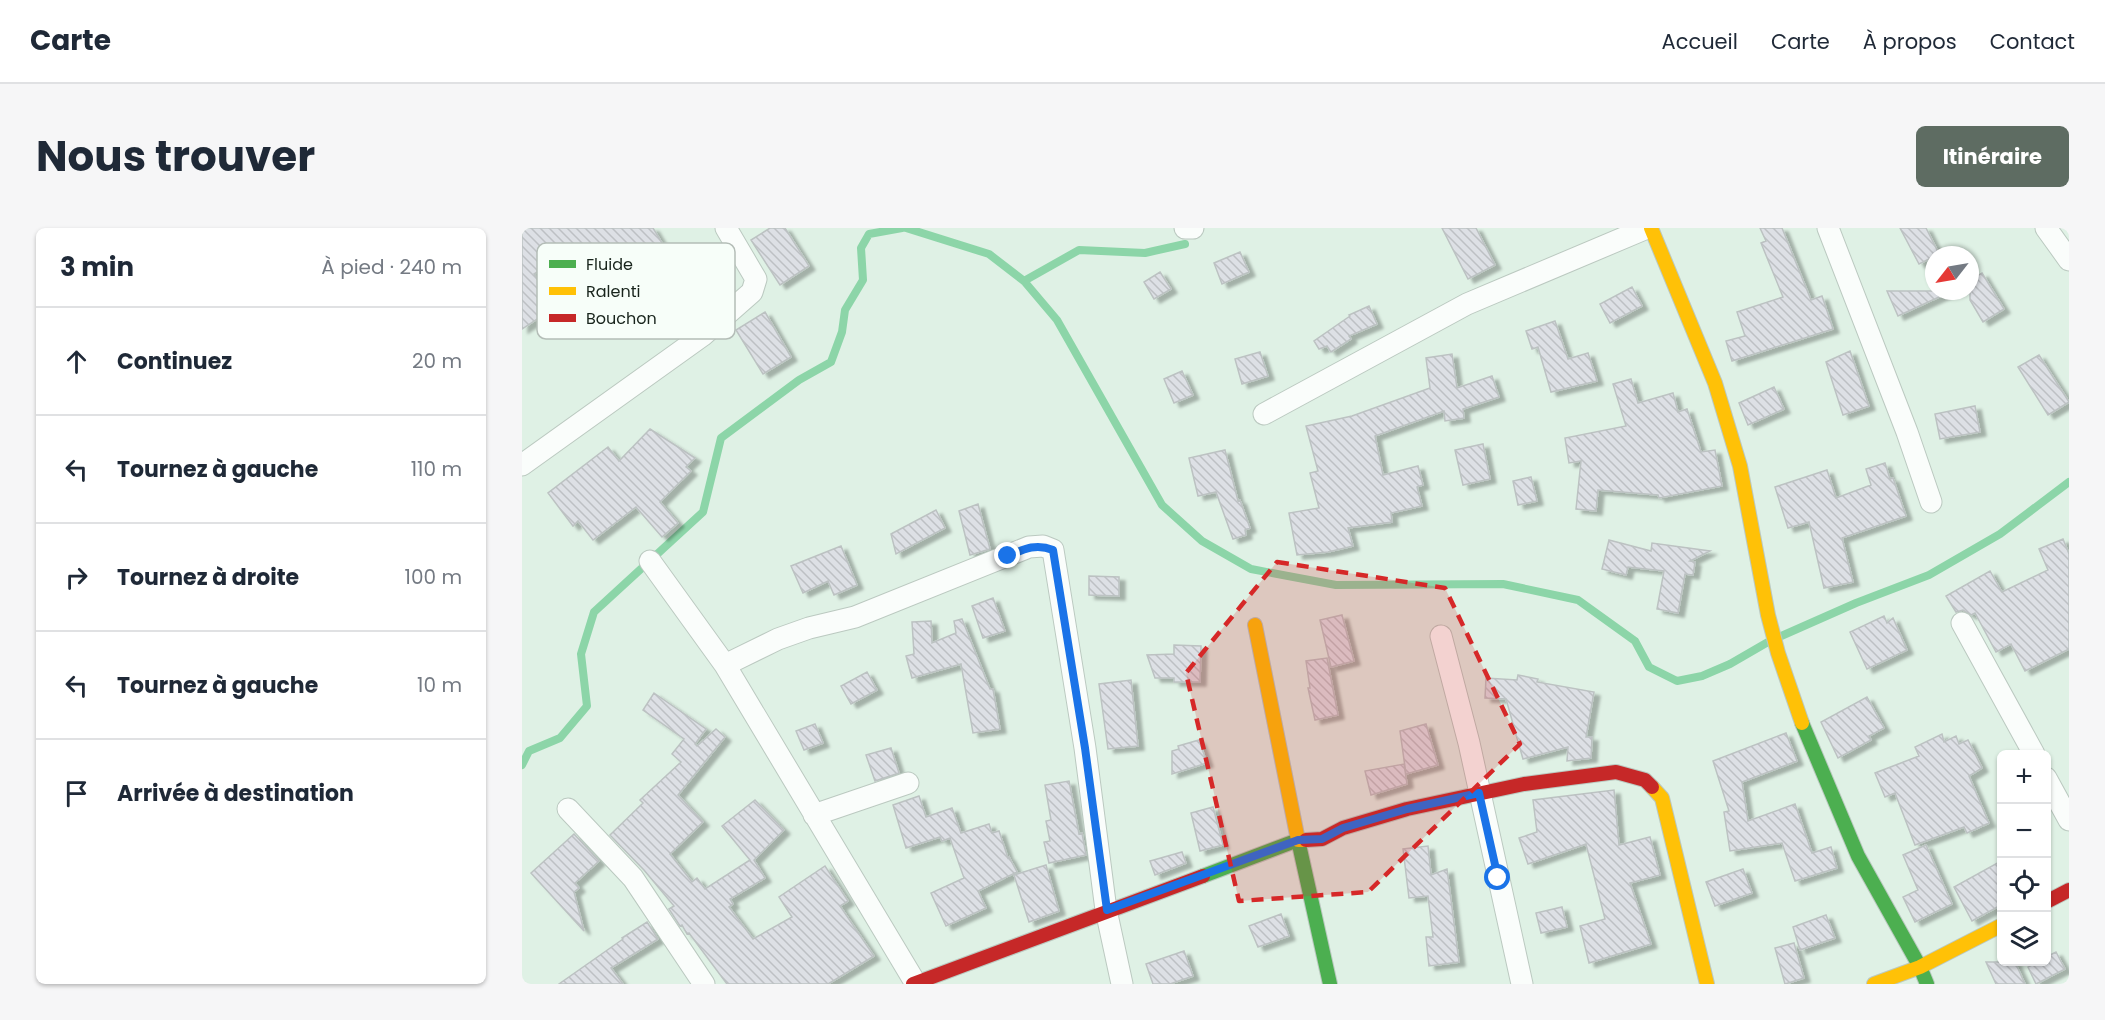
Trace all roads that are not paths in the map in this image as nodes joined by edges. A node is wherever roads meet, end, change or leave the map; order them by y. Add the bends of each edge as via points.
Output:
1 (726, 228) edge
2 (1185, 228) edge
3 (1193, 228) edge
4 (1649, 228) edge
5 (1828, 228) edge
6 (2046, 228) edge
7 (735, 243) edge
8 (735, 243) edge
9 (2069, 260) edge
10 (735, 308) edge
11 (698, 339) edge
12 (1264, 414) dead end
13 (522, 465) edge
14 (1931, 502) dead end
15 (650, 561) dead end
16 (1962, 623) dead end
17 (1255, 625) dead end
18 (1441, 636) dead end
19 (724, 665) junction
20 (2032, 750) edge
21 (908, 783) dead end
22 (2051, 787) edge
23 (1479, 793) junction
24 (568, 808) dead end
25 (814, 815) junction
26 (2069, 820) edge
27 (1298, 840) junction
28 (2069, 890) edge
29 (2051, 899) edge
30 (1107, 910) junction
31 (1997, 927) edge
32 (1920, 967) junction
33 (704, 984) edge
34 (915, 984) edge
35 (1122, 984) edge
36 (1330, 984) edge
37 (1522, 984) edge
38 (1707, 984) edge
39 (1874, 984) edge
40 (1927, 984) edge

1 - 8 street
2 - 3 street
4 - 12 street via 1467,304
4 - 32 street via 1715,383 1740,466 1768,615 1801,719 1858,856
5 - 14 street
6 - 9 street
7 - 10 street via 756,279 753,292
11 - 13 street
15 - 19 street
16 - 20 street
17 - 27 street
18 - 23 street
19 - 25 street
19 - 30 street via 778,639 855,617 1029,547 1053,550
21 - 25 street
22 - 26 street
23 - 27 street via 1407,809 1343,828 1322,839
23 - 37 street
23 - 38 street via 1524,783 1616,772 1650,784 1662,798
24 - 33 street via 633,878
25 - 34 street
27 - 30 street
27 - 36 street
28 - 29 street
30 - 34 street
30 - 35 street
31 - 32 street
32 - 39 street
32 - 40 street

